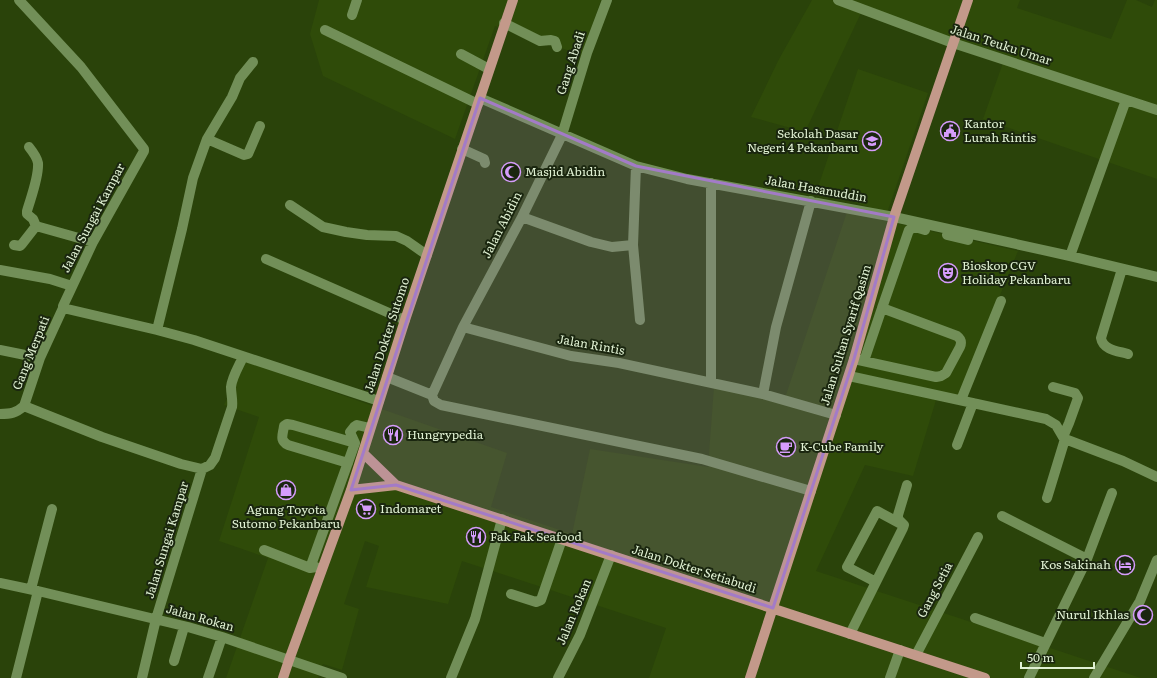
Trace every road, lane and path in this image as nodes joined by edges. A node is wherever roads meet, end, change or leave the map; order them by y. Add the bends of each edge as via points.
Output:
1 (19, 0) edge
2 (357, 0) edge
3 (512, 0) edge
4 (607, 0) edge
5 (838, 0) edge
6 (968, 0) edge
7 (352, 14) dead end
8 (504, 24) junction
9 (325, 30) dead end
10 (953, 43) junction
11 (557, 47) dead end
12 (461, 54) dead end
13 (253, 62) dead end
14 (489, 69) junction
15 (1126, 100) junction
16 (479, 101) junction
17 (1156, 107) edge
18 (260, 126) dead end
19 (562, 135) junction
20 (207, 139) junction
21 (29, 147) dead end
22 (462, 149) junction
23 (485, 163) dead end
24 (636, 166) junction
25 (711, 183) junction
26 (812, 201) junction
27 (290, 205) dead end
28 (522, 217) junction
29 (894, 217) junction
30 (36, 226) junction
31 (968, 240) dead end
32 (93, 242) junction
33 (14, 245) dead end
34 (633, 245) junction
35 (427, 255) junction
36 (1070, 256) junction
37 (266, 259) dead end
38 (0, 270) edge
39 (1122, 270) junction
40 (1157, 277) edge
41 (72, 286) junction
42 (1001, 301) dead end
43 (63, 308) junction
44 (882, 308) junction
45 (405, 320) junction
46 (640, 320) dead end
47 (463, 327) junction
48 (157, 330) junction
49 (0, 350) edge
50 (1128, 354) dead end
51 (243, 357) junction
52 (40, 358) junction
53 (859, 360) junction
54 (387, 376) junction
55 (849, 376) junction
56 (711, 382) junction
57 (1053, 386) dead end
58 (763, 394) junction
59 (432, 395) junction
60 (961, 400) junction
61 (379, 401) junction
62 (973, 403) junction
63 (24, 406) junction
64 (0, 414) edge
65 (836, 415) junction
66 (370, 428) junction
67 (1064, 438) junction
68 (355, 443) junction
69 (957, 445) dead end
70 (362, 453) junction
71 (348, 463) junction
72 (202, 469) junction
73 (1157, 477) edge
74 (396, 485) junction
75 (907, 485) dead end
76 (351, 490) junction
77 (811, 491) junction
78 (1112, 493) dead end
79 (1047, 498) dead end
80 (52, 509) dead end
81 (1002, 516) dead end
82 (502, 519) junction
83 (904, 525) junction
84 (978, 537) dead end
85 (562, 539) junction
86 (264, 550) dead end
87 (611, 555) junction
88 (1087, 559) junction
89 (1156, 566) edge
90 (322, 567) junction
91 (310, 568) junction
92 (876, 582) junction
93 (0, 583) edge
94 (34, 590) junction
95 (511, 594) dead end
96 (773, 608) junction
97 (975, 618) dead end
98 (156, 619) junction
99 (184, 627) junction
100 (850, 634) junction
101 (222, 637) junction
102 (1045, 643) junction
103 (900, 650) junction
104 (916, 655) junction
105 (288, 660) junction
106 (174, 661) dead end
107 (16, 678) edge
108 (142, 678) edge
109 (208, 678) edge
110 (283, 678) edge
111 (342, 678) edge
112 (451, 678) edge
113 (558, 678) edge
114 (750, 678) edge
115 (890, 678) edge
116 (985, 678) edge
117 (1029, 678) edge
118 (1094, 678) edge

1 - 32 street, Jalan Sungai Kampar via 81,67 144,149
2 - 7 street
3 - 8 main road, Jalan Dokter Sutomo
4 - 19 street, Gang Abadi via 587,53
5 - 10 street, Jalan Teuku Umar
6 - 10 main road, Jalan Sultan Syarif Qasim
8 - 11 street via 540,41 551,40
8 - 14 main road, Jalan Dokter Sutomo
9 - 16 street, Jalan Hasanuddin
10 - 15 street, Jalan Teuku Umar
10 - 29 main road, Jalan Sultan Syarif Qasim
12 - 14 street
13 - 20 street via 240,78 232,97
14 - 16 main road, Jalan Dokter Sutomo
15 - 17 street, Jalan Teuku Umar
15 - 36 street
16 - 19 street, Jalan Hasanuddin
16 - 22 main road, Jalan Dokter Sutomo
18 - 20 street via 248,154 244,155
19 - 24 street, Jalan Hasanuddin
19 - 28 street, Jalan Abidin
20 - 48 street via 193,178
21 - 30 street via 38,163 27,213
22 - 23 street via 482,158
22 - 35 main road, Jalan Dokter Sutomo
24 - 25 street, Jalan Hasanuddin
24 - 34 street
25 - 26 street, Jalan Hasanuddin
25 - 56 street
26 - 29 street, Jalan Hasanuddin
26 - 58 street via 776,327
27 - 35 street via 323,227 367,235 396,236
28 - 34 street via 591,242 612,247
28 - 47 street, Jalan Abidin
29 - 36 street, Jalan Hasanuddin
29 - 53 main road, Jalan Sultan Syarif Qasim
30 - 32 street
30 - 33 street via 20,246
31 - 44 street via 915,227 909,230
32 - 41 street, Jalan Sungai Kampar
34 - 46 street
35 - 45 main road, Jalan Dokter Sutomo
36 - 39 street, Jalan Hasanuddin
37 - 45 street
38 - 41 street via 50,279
39 - 40 street, Jalan Hasanuddin
39 - 50 street via 1102,343 1106,347
41 - 43 street, Jalan Sungai Kampar
42 - 60 street
43 - 48 street
43 - 52 street, Gang Merpati
44 - 53 street
44 - 53 street via 957,336 960,347 946,373 939,377
45 - 54 main road, Jalan Dokter Sutomo
47 - 56 street, Jalan Rintis via 571,356
47 - 59 street
48 - 51 street
49 - 52 street
51 - 61 street
51 - 72 street, Jalan Sungai Kampar via 232,382 232,407 215,458 210,465
52 - 63 street, Gang Merpati
53 - 55 main road, Jalan Sultan Syarif Qasim
54 - 59 street
54 - 61 main road, Jalan Dokter Sutomo
55 - 60 street
55 - 65 main road, Jalan Sultan Syarif Qasim
56 - 58 street, Jalan Rintis
57 - 67 street via 1075,393 1078,398
58 - 65 street, Jalan Rintis
59 - 77 street via 434,401 441,405 702,459
60 - 62 street
61 - 66 main road, Jalan Dokter Sutomo
62 - 67 street via 1046,419 1056,425
62 - 69 street
63 - 64 street, Gang Merpati via 10,414
63 - 72 street, Jalan Sungai Kampar via 102,437
65 - 77 main road, Jalan Sultan Syarif Qasim
66 - 68 street via 357,425 354,427 350,432
66 - 70 main road, Jalan Dokter Sutomo
67 - 73 street
67 - 79 street
68 - 71 street
68 - 71 street via 293,425 284,426 282,438 288,445
70 - 74 main road, Jalan Dokter Setiabudi
70 - 76 main road, Jalan Dokter Sutomo
71 - 91 street
72 - 98 street, Jalan Sungai Kampar
74 - 76 main road, Jalan Dokter Setiabudi
74 - 82 main road, Jalan Dokter Setiabudi
75 - 83 street via 898,515 898,519
76 - 90 main road, Jalan Dokter Sutomo
77 - 96 main road, Jalan Sultan Syarif Qasim
78 - 88 street
80 - 94 street
81 - 88 street
82 - 85 main road, Jalan Dokter Setiabudi
82 - 112 street via 475,619
83 - 92 street
83 - 92 street via 876,511 847,567
84 - 104 street, Gang Setia
85 - 87 main road, Jalan Dokter Setiabudi
85 - 95 street via 541,600 536,602
86 - 91 street
87 - 96 main road, Jalan Dokter Setiabudi
87 - 113 street, Jalan Rokan via 580,635
88 - 102 street
89 - 118 street via 1140,601
90 - 91 street
90 - 105 main road, Jalan Dokter Sutomo
92 - 100 street
93 - 94 street, Jalan Rokan
94 - 98 street, Jalan Rokan
94 - 107 street
96 - 100 main road, Jalan Dokter Setiabudi
96 - 114 main road, Jalan Sultan Syarif Qasim
97 - 102 street
98 - 99 street, Jalan Rokan
98 - 108 street, Jalan Sungai Kampar
99 - 101 street, Jalan Rokan
99 - 106 street
100 - 103 main road, Jalan Dokter Setiabudi
101 - 105 street, Jalan Rokan
101 - 109 street
102 - 117 street
103 - 104 main road, Jalan Dokter Setiabudi
103 - 115 street
104 - 116 main road, Jalan Dokter Setiabudi
105 - 110 main road, Jalan Dokter Sutomo
105 - 111 street, Jalan Rokan

